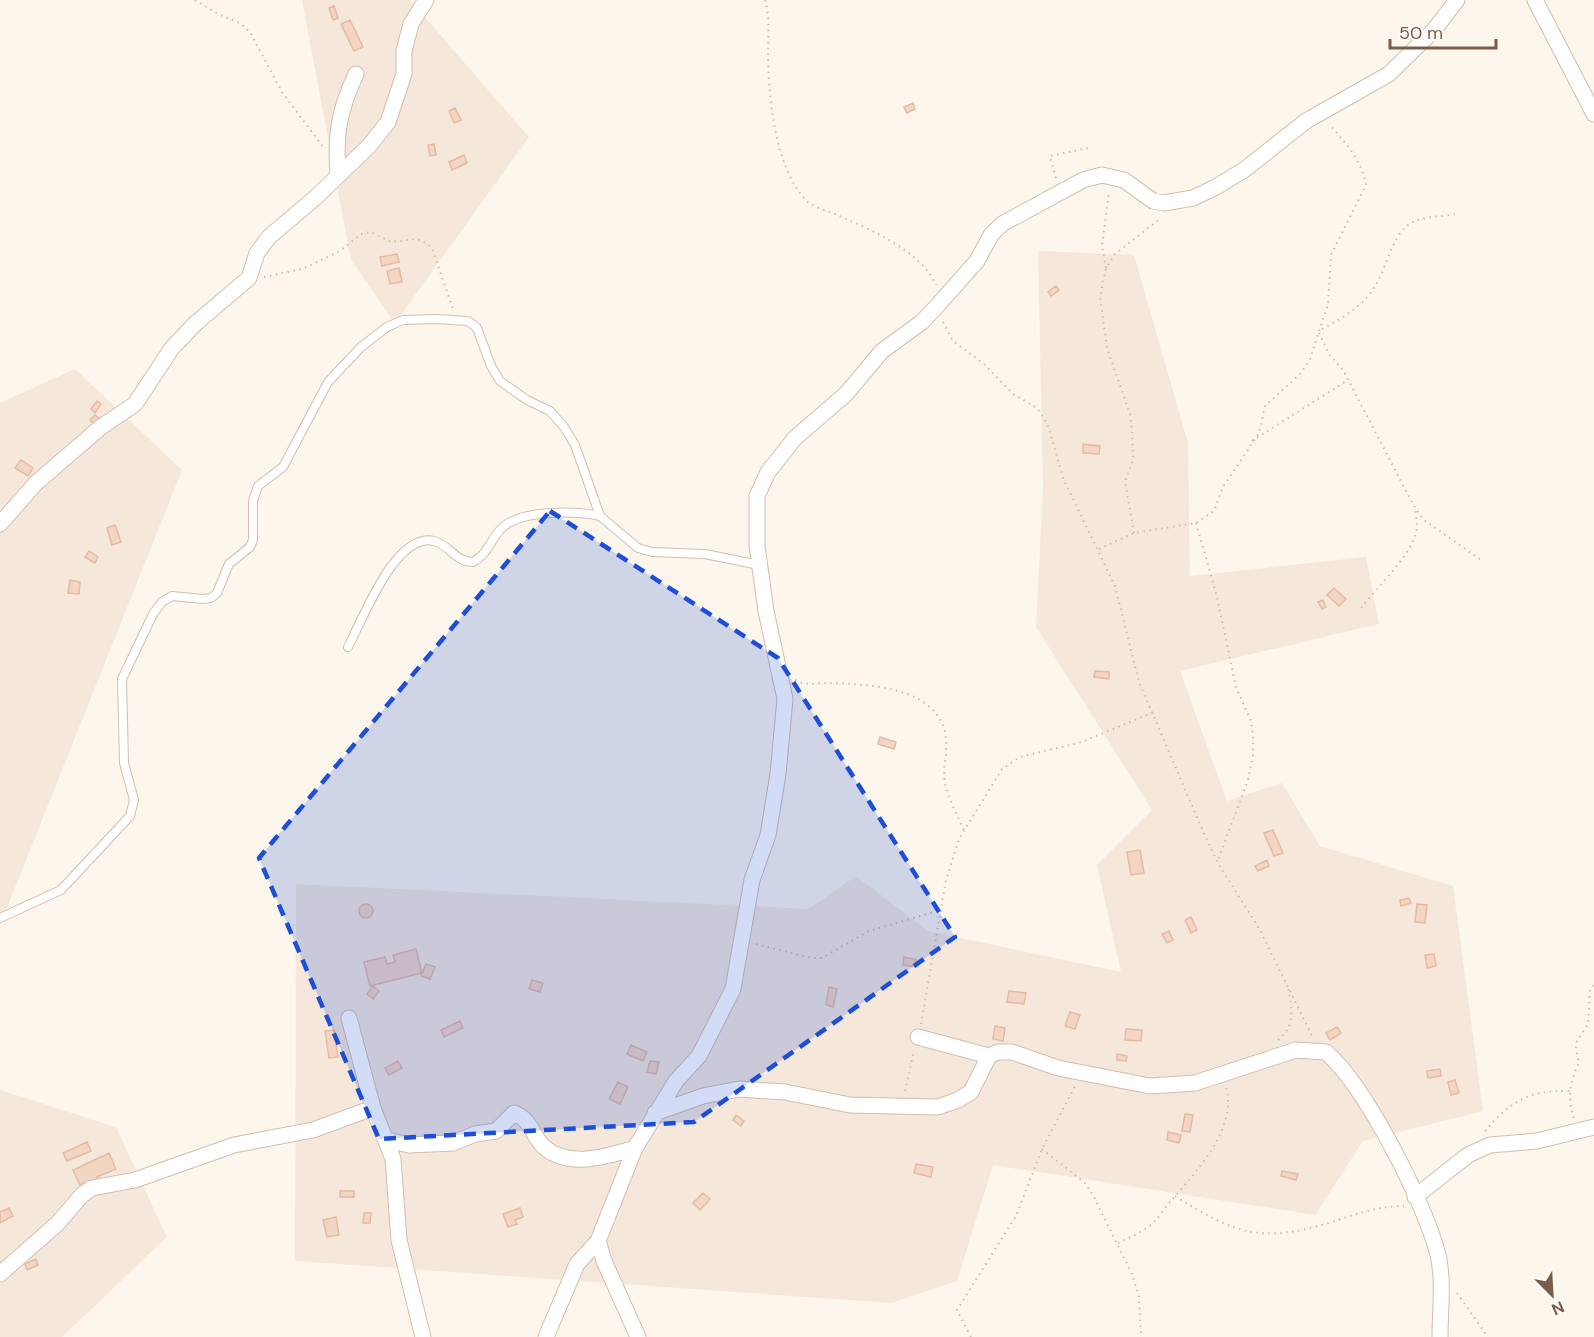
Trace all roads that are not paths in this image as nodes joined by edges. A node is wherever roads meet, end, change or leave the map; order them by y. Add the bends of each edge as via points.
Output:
1 (426, 0) edge
2 (1457, 0) edge
3 (1536, 0) edge
4 (356, 74) dead end
5 (1594, 114) edge
6 (338, 170) junction
7 (600, 516) junction
8 (0, 524) edge
9 (759, 566) junction
10 (348, 647) dead end
11 (0, 918) edge
12 (349, 1018) dead end
13 (918, 1037) road end
14 (989, 1056) junction
15 (373, 1108) junction
16 (655, 1113) junction
17 (1587, 1129) edge
18 (387, 1140) junction
19 (635, 1148) junction
20 (1417, 1201) junction
21 (598, 1241) junction
22 (0, 1274) edge
23 (423, 1337) edge
24 (546, 1337) edge
25 (638, 1337) edge
26 (1440, 1337) edge

1 - 6 street via 411,24 404,51 404,74 388,122
2 - 9 street via 1434,30 1389,74 1319,113 1216,187 1180,202 1152,201 1134,186 1102,175 1083,180 996,228 977,261 922,322 882,351 846,394 795,438 768,472 757,495
3 - 5 street
4 - 6 street via 338,120
6 - 8 street via 269,237 257,253 249,278 196,322 172,348 135,404 101,427 36,483
7 - 9 lane via 638,548 705,554
7 - 10 lane via 580,512 514,520 501,528 482,558 473,562 457,558 433,541 411,546 386,574
7 - 11 lane via 575,445 564,427 550,411 500,381 477,328 468,321 416,319 387,327 361,347 328,382 283,467 258,486 253,501 254,540 229,564 218,593 203,599 172,596 153,614 122,679 124,763 134,800 130,816 61,890
9 - 16 street via 785,699 768,836 752,880 733,988 699,1056
12 - 15 street
13 - 14 street
14 - 16 street via 971,1092 938,1107 850,1105 785,1092 738,1089
14 - 20 street via 1012,1052 1058,1068 1150,1086 1195,1083 1296,1050 1316,1050 1332,1058 1370,1108
15 - 18 street
15 - 22 street via 313,1130 234,1145 135,1180 92,1188
16 - 19 street
17 - 20 street via 1537,1141 1490,1145 1468,1155
18 - 19 street via 416,1146 453,1143 496,1131 514,1113 526,1119 544,1147 570,1158 592,1158
18 - 23 street via 393,1159 402,1257
19 - 21 street
20 - 26 street via 1438,1257
21 - 24 street via 577,1264
21 - 25 street

